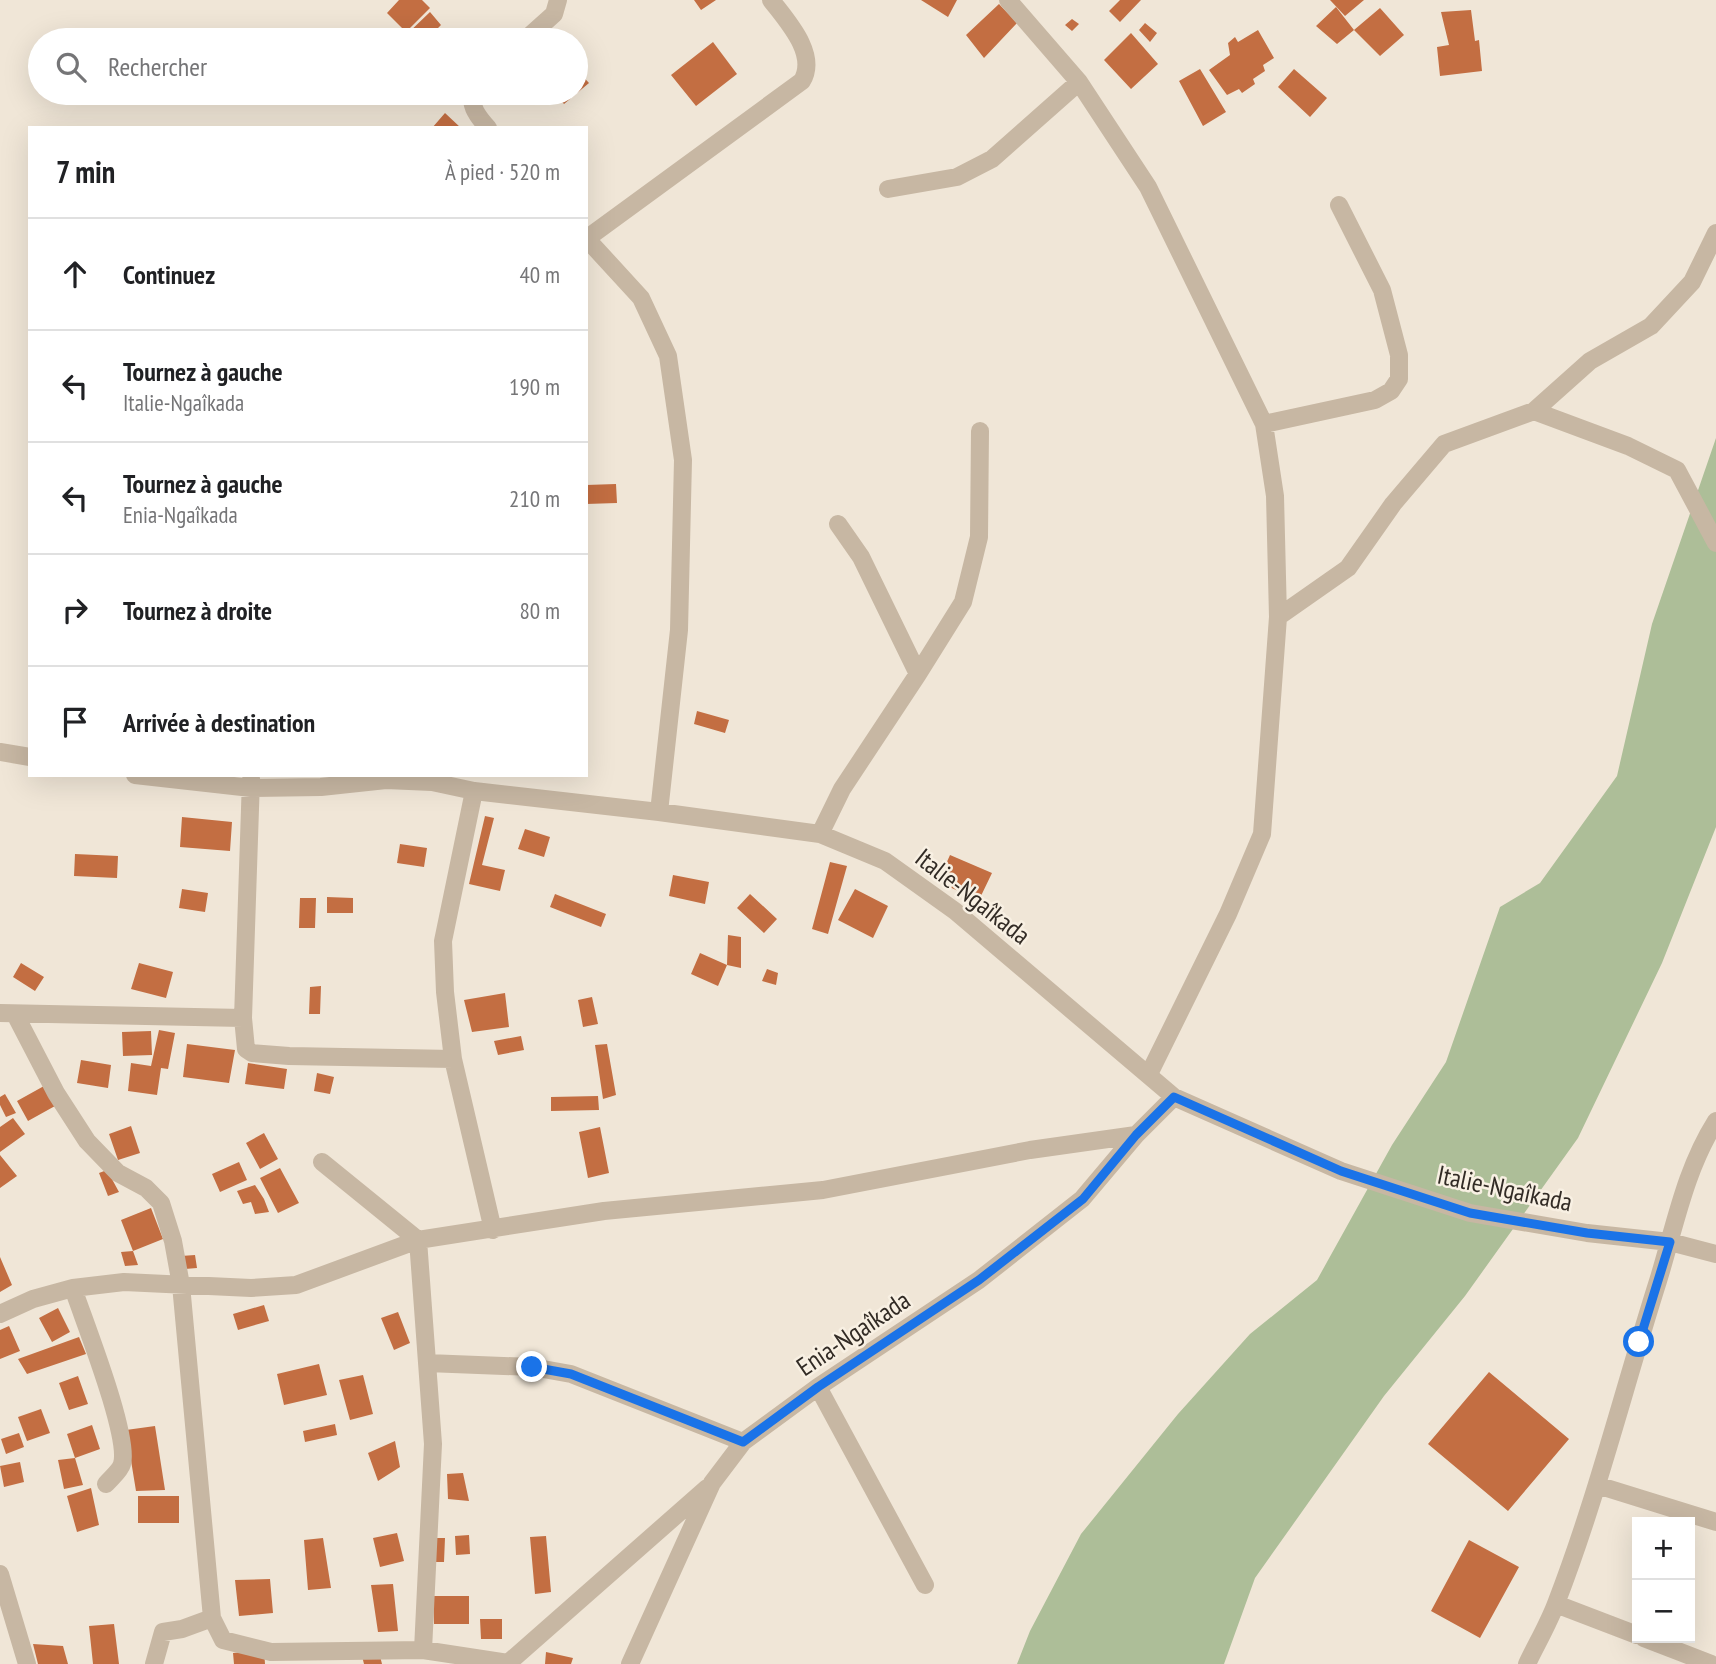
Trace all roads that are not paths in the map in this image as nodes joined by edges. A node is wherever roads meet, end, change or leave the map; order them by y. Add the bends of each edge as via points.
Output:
1 (558, 0) edge
2 (771, 0) edge
3 (1008, 0) edge
4 (538, 28) edge
5 (1079, 82) junction
6 (473, 105) edge
7 (486, 126) edge
8 (888, 188) dead end
9 (1339, 205) dead end
10 (1716, 233) edge
11 (588, 237) edge
12 (588, 240) edge
13 (1534, 411) junction
14 (1264, 424) junction
15 (980, 431) dead end
16 (838, 524) dead end
17 (1716, 543) edge
18 (1278, 617) junction
19 (918, 674) junction
20 (0, 752) edge
21 (28, 757) edge
22 (174, 777) edge
23 (386, 777) edge
24 (251, 781) edge
25 (474, 791) junction
26 (659, 812) junction
27 (820, 834) junction
28 (8, 1013) edge
29 (243, 1018) junction
30 (453, 1059) junction
31 (1149, 1074) junction
32 (1174, 1097) junction
33 (1716, 1121) edge
34 (1136, 1135) junction
35 (322, 1163) dead end
36 (493, 1230) junction
37 (418, 1240) junction
38 (1670, 1242) junction
39 (1716, 1254) edge
40 (181, 1285) junction
41 (73, 1288) junction
42 (0, 1314) edge
43 (427, 1363) junction
44 (818, 1387) junction
45 (743, 1442) junction
46 (712, 1483) junction
47 (106, 1484) dead end
48 (1597, 1485) junction
49 (1716, 1522) edge
50 (0, 1574) edge
51 (925, 1585) dead end
52 (1556, 1604) junction
53 (212, 1618) junction
54 (1632, 1633) edge
55 (1657, 1643) edge
56 (423, 1650) junction
57 (508, 1663) edge
58 (27, 1664) edge
59 (154, 1664) edge
60 (629, 1664) edge
61 (1527, 1664) edge
62 (1711, 1664) edge

1 - 4 street via 554,14
2 - 11 street via 806,56 807,72 802,81
3 - 5 street
5 - 8 street via 992,159 957,177
5 - 14 street via 1148,187
6 - 7 street
9 - 14 street via 1382,290 1399,355 1399,379 1391,391 1375,400
10 - 13 street via 1692,282 1651,326 1590,361
12 - 26 street via 641,298 668,356 683,460 679,630
13 - 17 street via 1677,470
13 - 18 street via 1444,444 1393,504 1348,568
14 - 18 street via 1275,496
15 - 19 street via 979,537 963,602
16 - 19 street via 861,557
18 - 31 street via 1262,834
19 - 27 street via 842,789
20 - 21 street
22 - 24 street, Italie-Ngaîkada
23 - 24 street, Italie-Ngaîkada via 321,787
23 - 25 street, Italie-Ngaîkada
24 - 29 street
25 - 26 street, Italie-Ngaîkada
25 - 30 street via 443,941
26 - 27 street, Italie-Ngaîkada
27 - 31 street, Italie-Ngaîkada via 885,861 955,911
28 - 29 street
28 - 40 street via 88,1141 118,1173 146,1188 160,1203
29 - 30 street via 246,1049 253,1053
30 - 36 street
31 - 32 street, Italie-Ngaîkada
32 - 34 street, Enia-Ngaîkada
32 - 38 street, Italie-Ngaîkada via 1341,1171 1470,1213
33 - 38 street via 1685,1186
34 - 36 street via 1030,1150 823,1190 604,1211
34 - 44 street, Enia-Ngaîkada via 1083,1199 979,1280
35 - 37 street
36 - 37 street
37 - 40 street via 296,1285
37 - 43 street
38 - 39 street, Italie-Ngaîkada
38 - 48 street
40 - 41 street via 124,1282
40 - 53 street
41 - 42 street
41 - 47 street via 124,1451 122,1466
43 - 45 street via 532,1367 571,1374
43 - 56 street via 433,1444
44 - 45 street, Enia-Ngaîkada
44 - 51 street
45 - 46 street, Enia-Ngaîkada
46 - 57 street
46 - 60 street, Enia-Ngaîkada
48 - 49 street
48 - 52 street
50 - 58 street
52 - 54 street
52 - 61 street
53 - 56 street via 223,1640 271,1653
53 - 59 street via 163,1632
55 - 62 street
56 - 57 street

